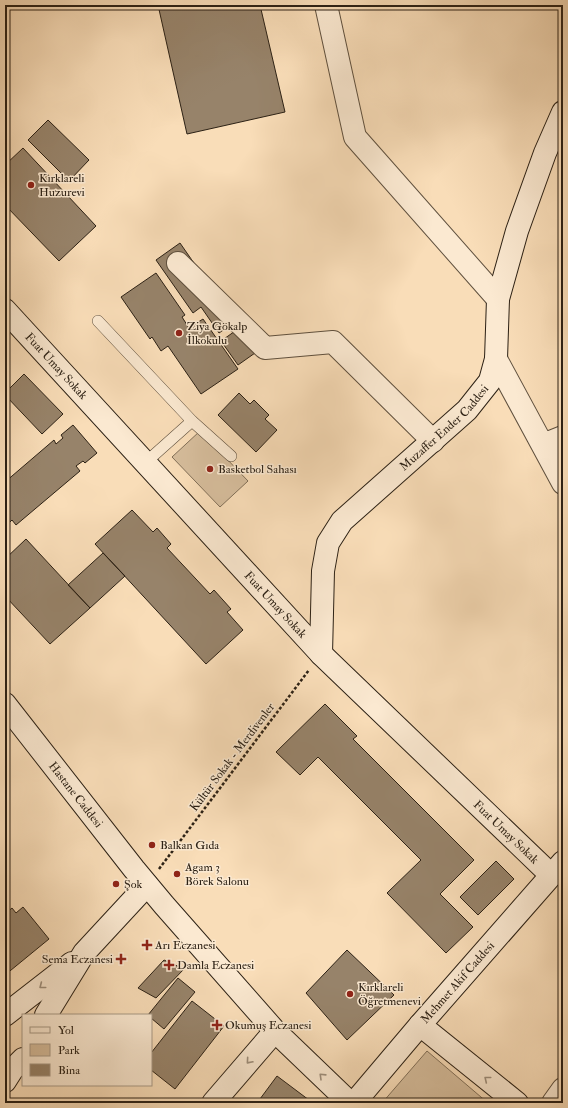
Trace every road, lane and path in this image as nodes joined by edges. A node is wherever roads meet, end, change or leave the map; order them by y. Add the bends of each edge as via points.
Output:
1 (326, 5) edge
2 (563, 112) edge
3 (178, 263) dead end
4 (498, 299) junction
5 (5, 310) edge
6 (98, 321) dead end
7 (496, 359) junction
8 (192, 421) junction
9 (563, 437) edge
10 (433, 441) junction
11 (543, 446) junction
12 (231, 456) dead end
13 (145, 462) junction
14 (563, 483) edge
15 (321, 654) junction
16 (5, 704) edge
17 (559, 873) edge
18 (152, 878) junction
19 (84, 953) junction
20 (11, 1014) edge
21 (47, 1014) edge
22 (420, 1025) junction
23 (275, 1031) junction
24 (563, 1089) edge
25 (213, 1103) edge
26 (350, 1103) edge
27 (354, 1103) edge
28 (517, 1103) edge
29 (553, 1103) edge

1 - 4 street via 355,137
2 - 4 street, Muzaffer Ender Caddesi via 545,153 517,231
3 - 10 street via 265,348 333,342
4 - 7 street, Muzaffer Ender Caddesi
5 - 13 street, Fuat Umay Sokak
6 - 8 lane
7 - 10 street, Muzaffer Ender Caddesi via 490,381 467,410
7 - 11 street
8 - 12 lane
8 - 13 lane
9 - 11 street
10 - 15 street, Muzaffer Ender Caddesi via 342,522 328,543 323,571
11 - 14 street
13 - 15 street, Fuat Umay Sokak
15 - 17 street, Fuat Umay Sokak
15 - 18 path, Kültür Sokak - Merdivenler
16 - 18 street, Hastane Caddesi
17 - 22 street, Mehmet Akif Caddesi
18 - 19 street
18 - 23 street, Hastane Caddesi
19 -> 20 street
19 - 21 street
22 - 27 street, Mehmet Akif Caddesi
28 -> 22 street
23 -> 25 street
26 -> 23 street, Hastane Caddesi
24 - 29 street

